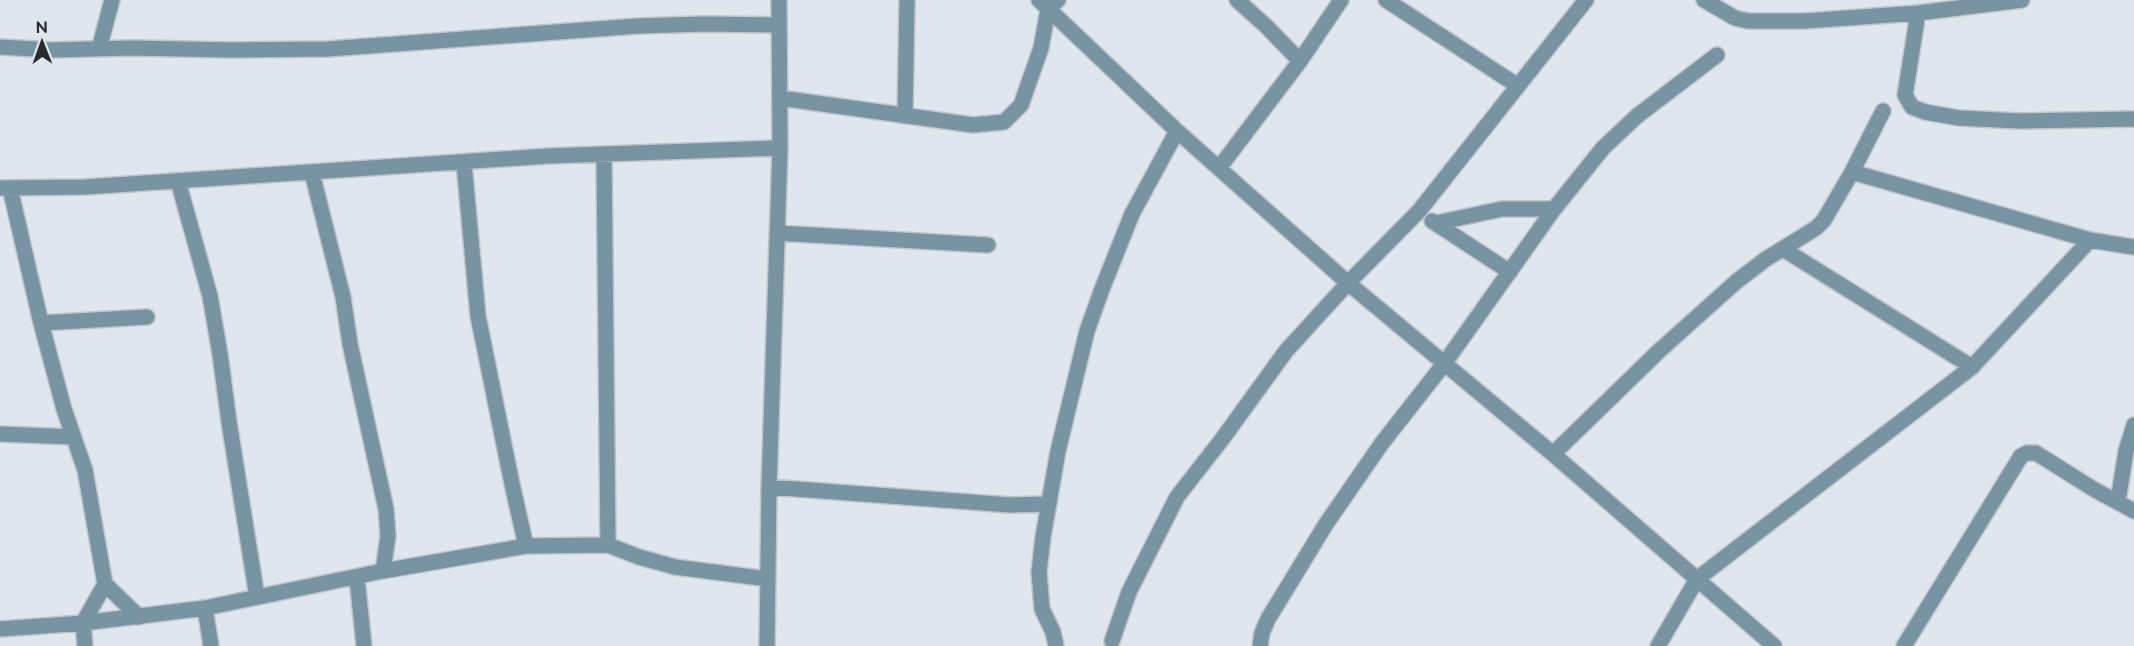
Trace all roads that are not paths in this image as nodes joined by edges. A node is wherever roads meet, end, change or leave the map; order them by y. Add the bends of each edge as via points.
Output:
1 (112, 0) edge
2 (779, 0) edge
3 (907, 0) edge
4 (1237, 0) edge
5 (1341, 0) edge
6 (1386, 0) edge
7 (1586, 0) edge
8 (1704, 0) edge
9 (2022, 0) edge
10 (1045, 2) edge
11 (1918, 13) junction
12 (778, 25) junction
13 (0, 47) edge
14 (99, 50) junction
15 (1717, 55) dead end
16 (1300, 61) junction
17 (1518, 86) junction
18 (780, 99) junction
19 (1883, 111) dead end
20 (905, 116) junction
21 (2134, 119) edge
22 (1177, 131) junction
23 (780, 148) junction
24 (604, 154) junction
25 (464, 164) junction
26 (1219, 168) junction
27 (1852, 172) junction
28 (312, 173) junction
29 (178, 181) junction
30 (5, 188) edge
31 (1554, 209) junction
32 (1419, 211) junction
33 (1436, 223) junction
34 (777, 233) junction
35 (2090, 240) junction
36 (988, 245) dead end
37 (2134, 247) edge
38 (1783, 249) junction
39 (1510, 272) junction
40 (1348, 283) junction
41 (147, 317) dead end
42 (41, 323) junction
43 (1444, 364) junction
44 (1972, 367) junction
45 (2134, 425) edge
46 (0, 434) edge
47 (74, 437) junction
48 (1553, 454) junction
49 (770, 487) junction
50 (2118, 501) junction
51 (1050, 504) junction
52 (2134, 510) edge
53 (608, 545) junction
54 (526, 546) junction
55 (383, 572) junction
56 (357, 578) junction
57 (768, 579) junction
58 (1697, 579) junction
59 (105, 584) junction
60 (257, 597) junction
61 (205, 608) junction
62 (139, 617) junction
63 (83, 623) junction
64 (0, 629) edge
65 (1112, 641) dead end
66 (85, 646) edge
67 (211, 646) edge
68 (364, 646) edge
69 (767, 646) edge
70 (1056, 646) edge
71 (1260, 646) edge
72 (1658, 646) edge
73 (1774, 646) edge
74 (1904, 646) edge

1 - 14 street
2 - 12 street
3 - 20 street
4 - 16 street
5 - 16 street
6 - 17 street
7 - 17 street
8 - 11 street via 1748,21
9 - 11 street
10 - 20 street via 1041,48 1021,105 1004,122 973,124
10 - 22 street
11 - 21 street via 1905,95 1912,107 1959,118
12 - 14 street via 638,26 328,49
12 - 18 street
13 - 14 street
15 - 31 street via 1637,116 1603,148
16 - 26 street
17 - 32 street
18 - 20 street
18 - 23 street
19 - 27 street
22 - 26 street
22 - 51 street via 1132,214 1087,331 1058,451
23 - 24 street
23 - 34 street
24 - 25 street
24 - 53 street
25 - 28 street
25 - 54 street via 478,316
26 - 40 street
27 - 35 street
27 - 38 street via 1824,220
28 - 29 street
28 - 55 street via 343,297 386,509 388,536
29 - 30 street
29 - 60 street via 210,296
30 - 42 street
31 - 33 street via 1502,209
31 - 39 street
32 - 33 street
32 - 40 street
33 - 39 street
34 - 36 street
34 - 49 street
35 - 37 street
35 - 44 street
38 - 44 street
38 - 48 street via 1737,281
39 - 43 street
40 - 43 street
40 - 65 street via 1286,351 1177,497 1129,592
41 - 42 street
42 - 47 street
43 - 48 street
43 - 71 street via 1326,524 1268,620
44 - 58 street
45 - 50 street
46 - 47 street
47 - 59 street via 85,470
48 - 58 street
49 - 51 street via 1010,505
49 - 57 street
50 - 52 street
50 - 74 street via 2036,453 2020,456
51 - 70 street via 1039,572 1042,609
53 - 54 street
53 - 57 street via 675,567
54 - 55 street
55 - 56 street
56 - 60 street
56 - 68 street
57 - 69 street
58 - 72 street
58 - 73 street
59 - 62 street
59 - 63 street
60 - 61 street
61 - 62 street
61 - 67 street
62 - 63 street
63 - 64 street
63 - 66 street

